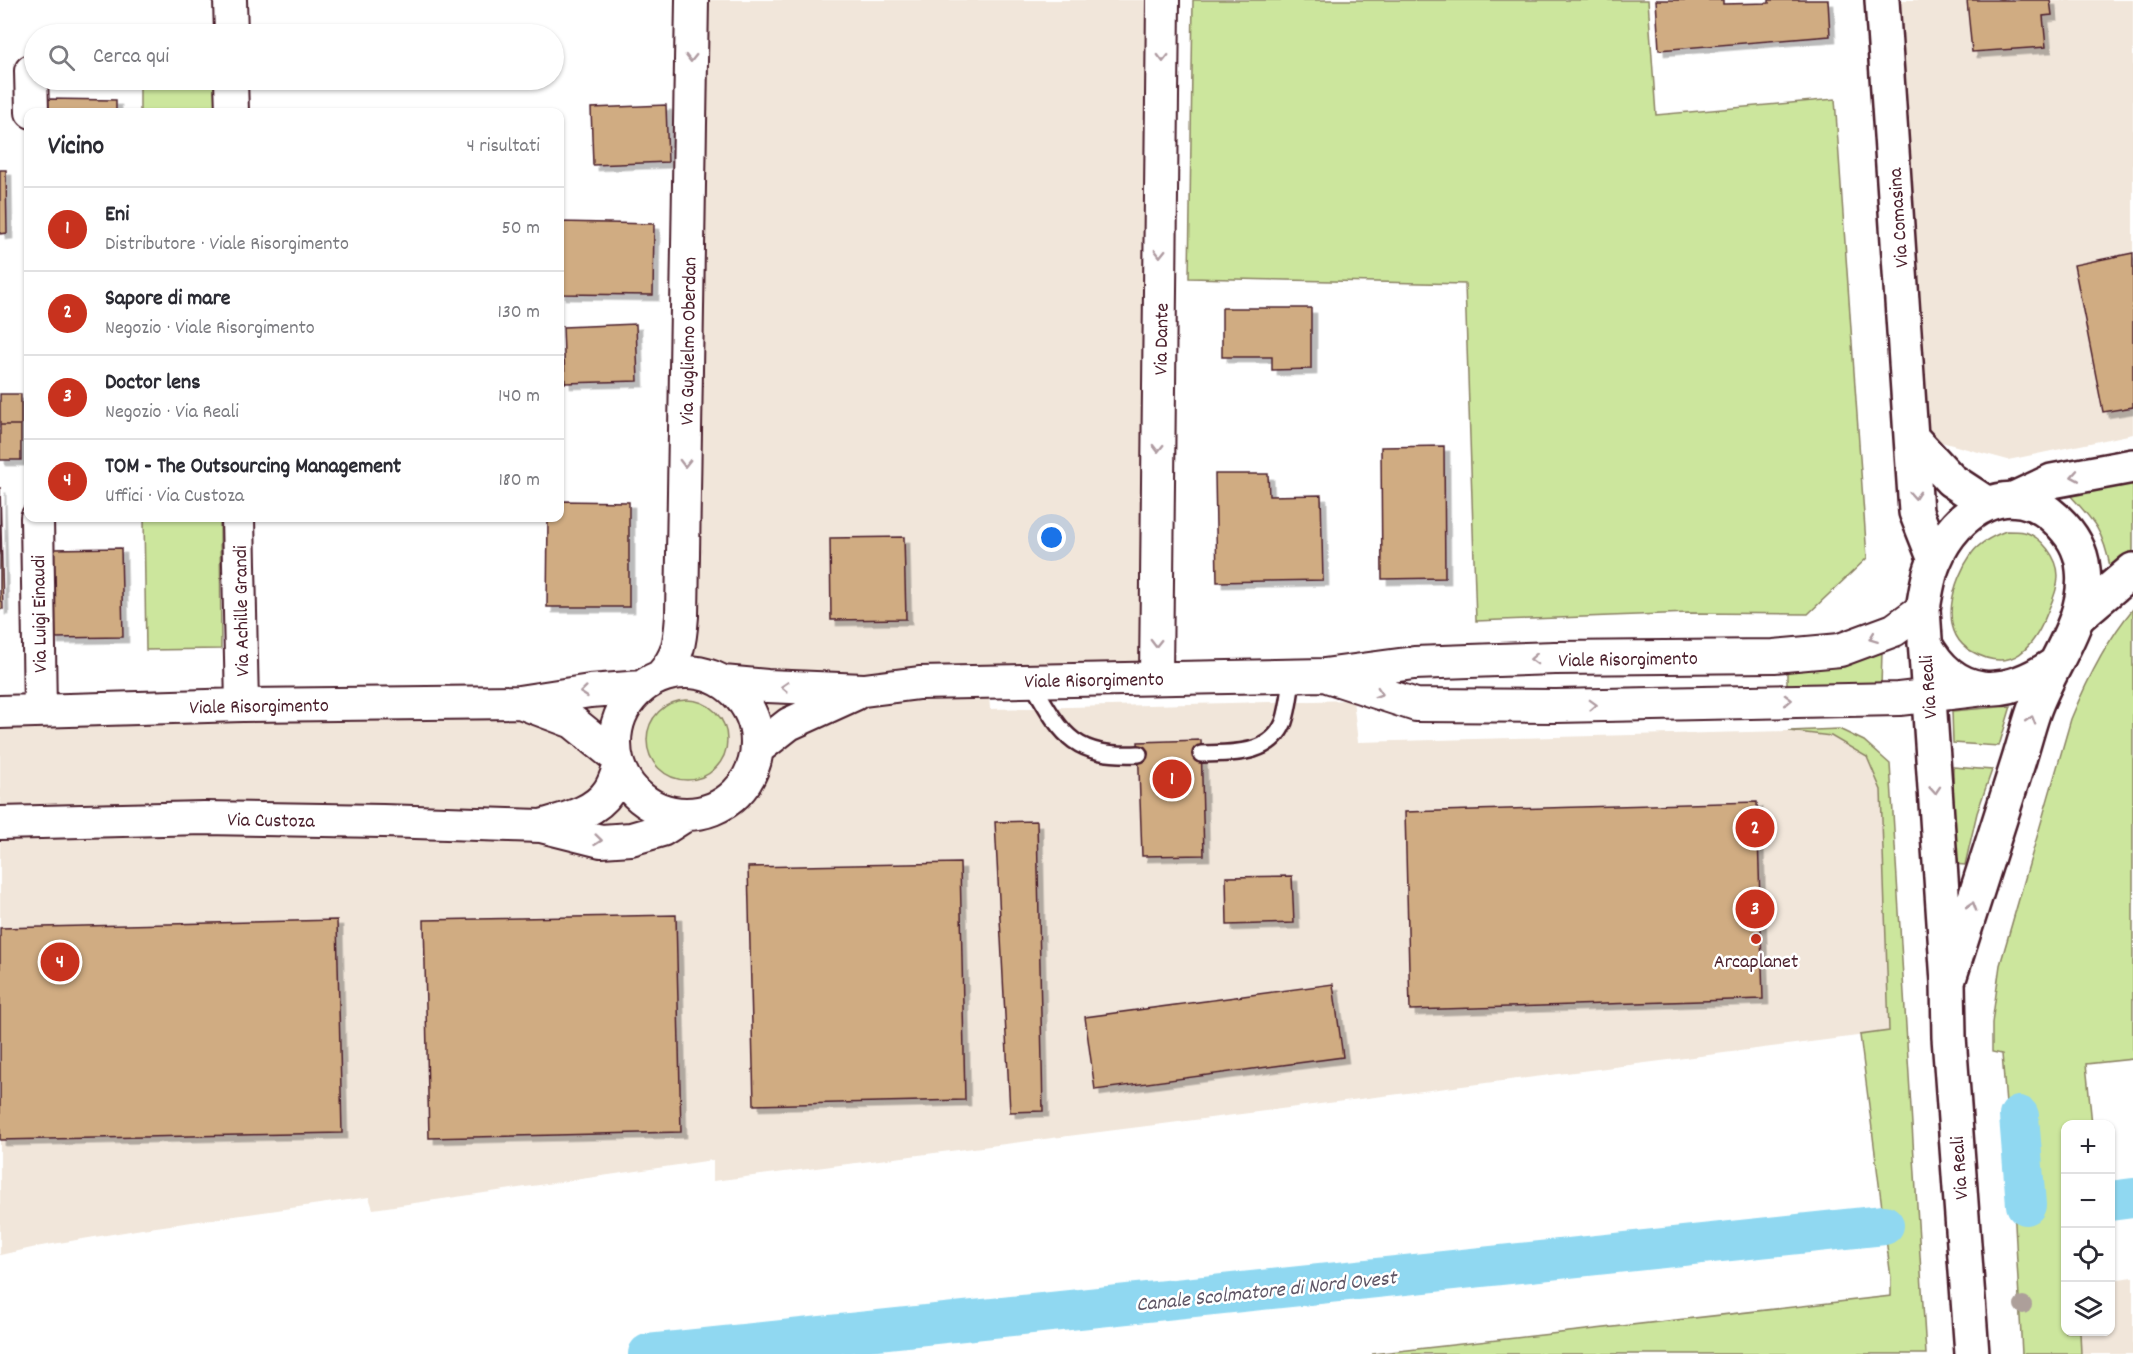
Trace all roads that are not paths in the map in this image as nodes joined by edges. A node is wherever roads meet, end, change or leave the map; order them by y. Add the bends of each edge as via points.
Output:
1 (230, 0) edge
2 (692, 0) edge
3 (1163, 0) edge
4 (1882, 0) edge
5 (231, 24) edge
6 (31, 90) edge
7 (231, 90) edge
8 (32, 108) edge
9 (232, 108) edge
10 (1911, 437) junction
11 (2133, 466) edge
12 (2001, 500) junction
13 (37, 522) edge
14 (238, 522) edge
15 (1935, 560) junction
16 (2133, 570) edge
17 (1923, 609) junction
18 (2079, 616) junction
19 (1925, 644) junction
20 (2055, 664) junction
21 (1308, 675) junction
22 (1156, 677) junction
23 (652, 681) junction
24 (1031, 681) junction
25 (723, 682) junction
26 (1984, 689) junction
27 (864, 690) junction
28 (1913, 698) junction
29 (519, 702) junction
30 (242, 705) junction
31 (40, 711) junction
32 (0, 712) edge
33 (757, 749) junction
34 (1139, 754) dead end
35 (1201, 754) dead end
36 (617, 762) junction
37 (687, 814) junction
38 (0, 823) edge
39 (541, 826) junction
40 (1948, 981) junction
41 (1972, 1354) edge

1 - 5 street
2 -> 23 street, Via Guglielmo Oberdan via 682,616 678,650 672,664
3 -> 22 street, Via Dante
4 - 10 main road, Via Comasina
6 - 8 street
7 - 9 street
10 - 12 main road via 1951,480
10 -> 15 main road via 1916,512
11 -> 12 main road via 2052,481
12 - 15 main road via 1965,517 1948,535
12 - 18 main road via 2037,503 2067,529 2078,547 2083,568
13 - 31 street, Via Luigi Einaudi
14 - 30 street, Via Achille Grandi
15 - 17 main road
16 - 18 main road
17 - 19 main road
17 -> 21 street, Viale Risorgimento via 1894,630 1840,650 1774,657 1414,663
18 - 20 main road
19 - 26 main road via 1934,662 1947,674 1963,684
19 - 28 main road, Via Reali
20 - 26 main road via 2024,681
40 -> 20 main road, Via Reali via 2034,711
21 - 22 street, Viale Risorgimento
21 -> 28 street, Viale Risorgimento via 1416,705
21 - 35 lane via 1275,737 1262,747 1240,753
22 - 24 street, Viale Risorgimento
23 - 25 street via 682,671
23 -> 29 street
23 - 36 street via 628,700 619,717 615,736
24 - 27 street, Viale Risorgimento via 920,683
24 - 34 lane via 1055,723 1080,745 1099,753
27 -> 25 street
25 - 33 street via 750,711
26 - 28 street, Viale Risorgimento
27 - 33 street via 789,724
28 -> 40 main road, Via Reali via 1930,731
29 - 30 street, Viale Risorgimento
29 - 36 street via 573,722
30 - 31 street, Viale Risorgimento
31 - 32 street, Viale Risorgimento
33 - 37 street via 752,769 726,802
36 - 37 street via 630,787 646,802 665,811
36 - 39 street via 609,792 595,805 575,816
39 -> 37 street via 601,841 631,839 662,830
38 - 39 street, Via Custoza via 204,818
40 - 41 main road, Via Reali

